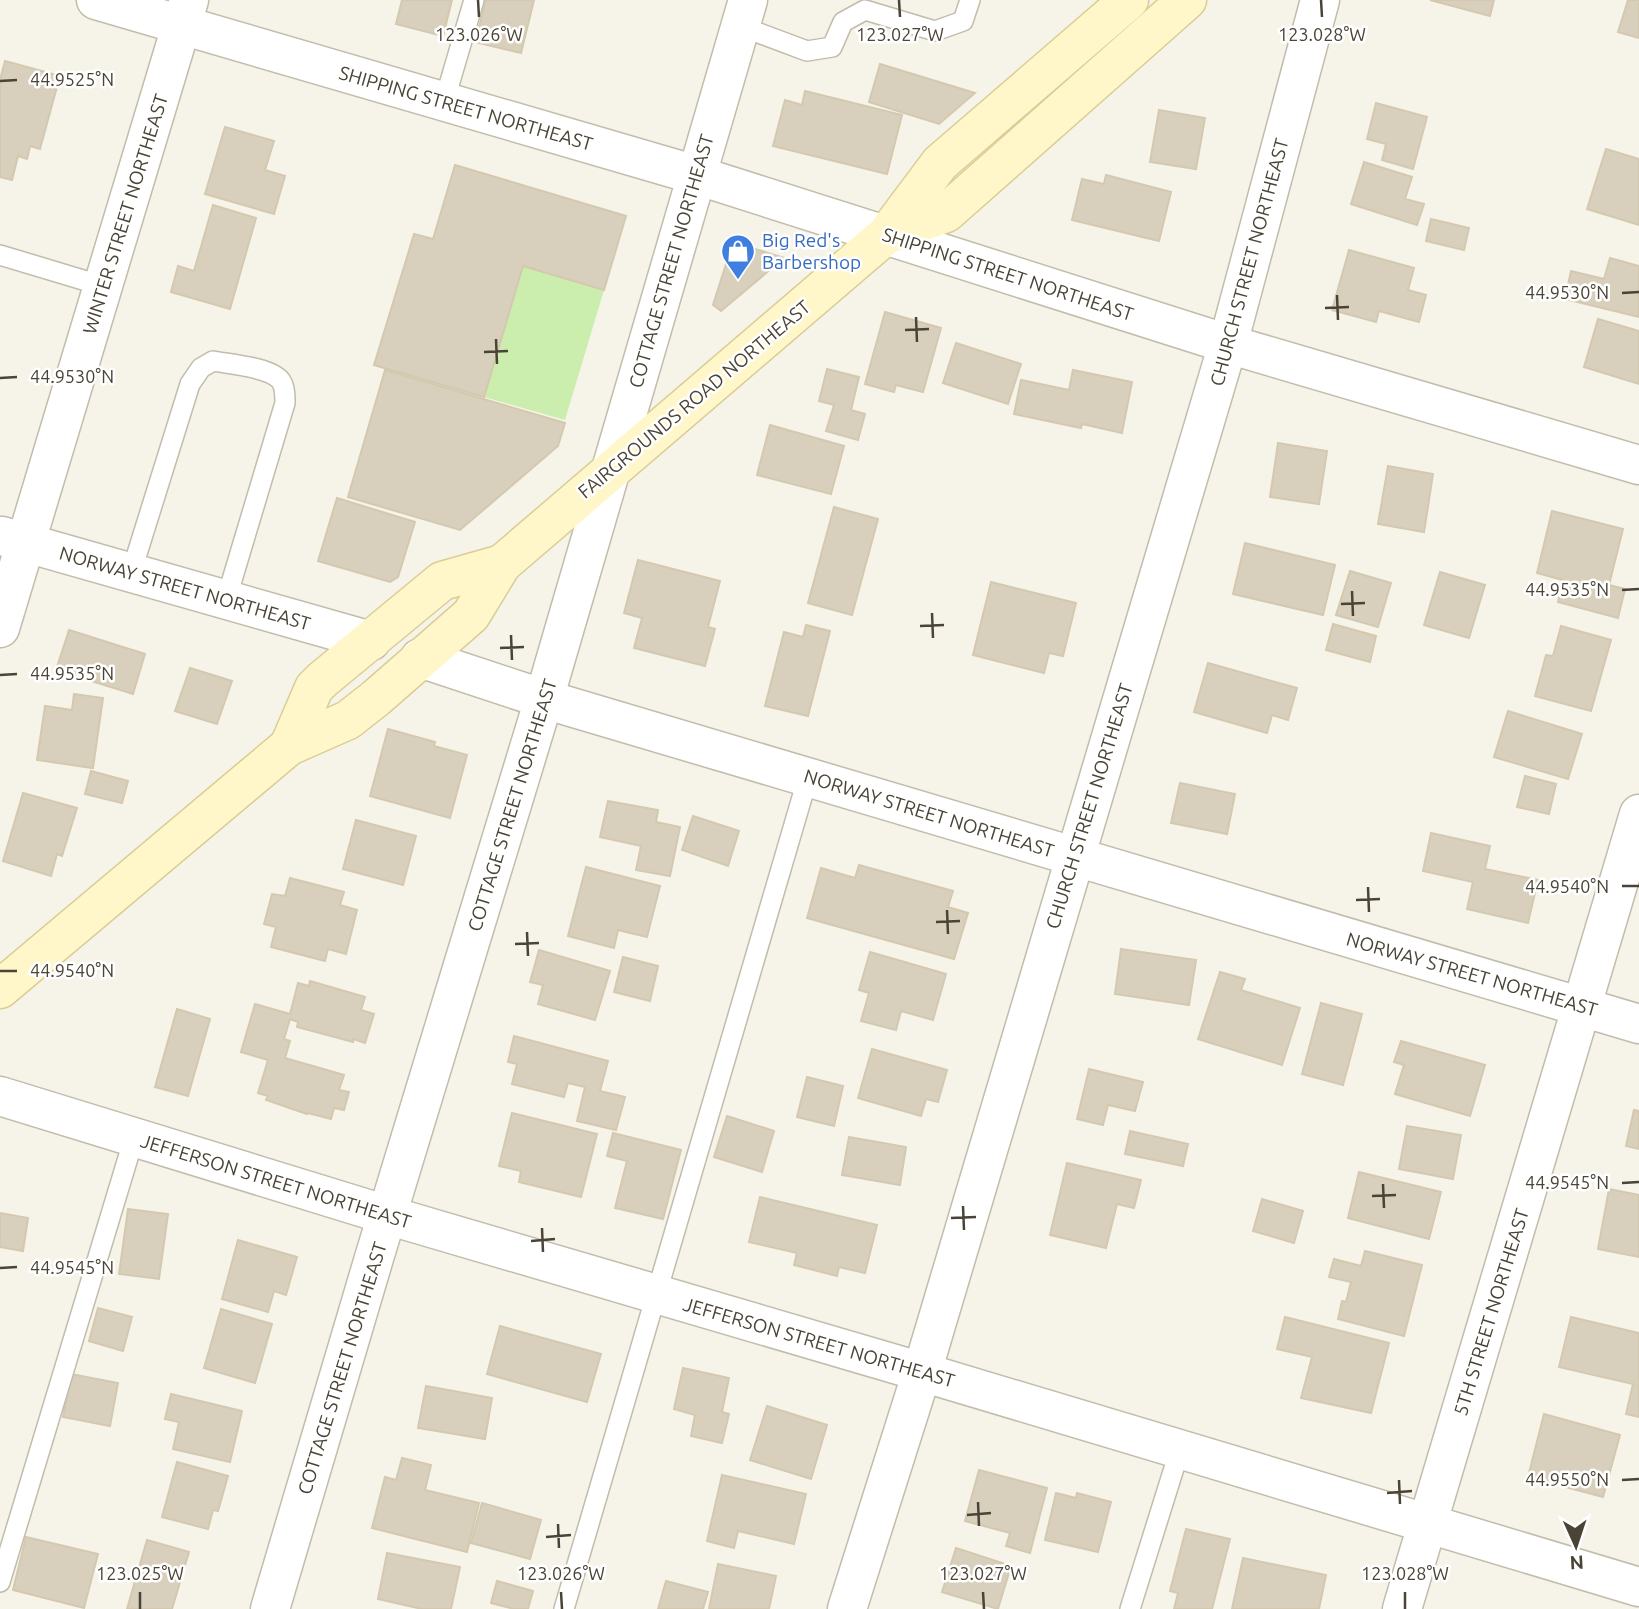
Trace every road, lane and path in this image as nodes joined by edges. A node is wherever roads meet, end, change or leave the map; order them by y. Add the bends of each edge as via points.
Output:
1 (96, 0) edge
2 (474, 0) edge
3 (970, 0) edge
4 (1129, 0) edge
5 (1188, 0) edge
6 (1320, 0) edge
7 (185, 13) edge
8 (744, 13) edge
9 (444, 102) junction
10 (696, 175) junction
11 (887, 235) junction
12 (0, 255) edge
13 (103, 286) junction
14 (1228, 344) junction
15 (1639, 465) edge
16 (610, 469) junction
17 (13, 539) edge
18 (502, 564) junction
19 (131, 573) junction
20 (226, 600) junction
21 (0, 628) edge
22 (371, 641) junction
23 (420, 658) junction
24 (544, 699) junction
25 (289, 746) junction
26 (808, 777) junction
27 (1639, 814) edge
28 (1074, 856) junction
29 (0, 989) edge
30 (1582, 1007) junction
31 (1639, 1024) edge
32 (0, 1096) edge
33 (134, 1138) junction
34 (387, 1215) junction
35 (656, 1294) junction
36 (922, 1372) junction
37 (1180, 1449) junction
38 (1428, 1524) junction
39 (0, 1582) edge
40 (1639, 1587) edge
41 (270, 1609) edge
42 (564, 1609) edge
43 (847, 1609) edge
44 (1130, 1609) edge
45 (1402, 1609) edge

1 - 7 street, SHIPPING STREET NORTHEAST
2 - 9 lane
3 - 8 lane via 962,21 935,31 865,10 843,22 832,47 807,51
4 - 11 street, FAIRGROUNDS ROAD NORTHEAST via 940,163
5 - 11 street, FAIRGROUNDS ROAD NORTHEAST via 946,213
6 - 14 street, CHURCH STREET NORTHEAST
7 - 9 street, SHIPPING STREET NORTHEAST
7 - 13 street, WINTER STREET NORTHEAST
8 - 10 street, COTTAGE STREET NORTHEAST
9 - 10 street, SHIPPING STREET NORTHEAST
10 - 11 street, SHIPPING STREET NORTHEAST
10 - 16 street, COTTAGE STREET NORTHEAST
11 - 14 street, SHIPPING STREET NORTHEAST
11 - 16 street, FAIRGROUNDS ROAD NORTHEAST
12 - 13 lane
13 - 17 street, WINTER STREET NORTHEAST
14 - 15 street, SHIPPING STREET NORTHEAST
14 - 28 street, CHURCH STREET NORTHEAST
16 - 18 street, FAIRGROUNDS ROAD NORTHEAST
16 - 24 street, COTTAGE STREET NORTHEAST
17 - 19 street, NORWAY STREET NORTHEAST
17 - 21 street, WINTER STREET NORTHEAST
18 - 22 street, FAIRGROUNDS ROAD NORTHEAST via 442,581
18 - 23 street, FAIRGROUNDS ROAD NORTHEAST via 471,615
19 - 20 street, NORWAY STREET NORTHEAST
19 - 20 lane via 190,384 212,360 269,372 281,381 285,403
20 - 22 street, NORWAY STREET NORTHEAST
22 - 25 street, FAIRGROUNDS ROAD NORTHEAST via 314,688
23 - 24 street, NORWAY STREET NORTHEAST
23 - 25 street, FAIRGROUNDS ROAD NORTHEAST via 348,720
24 - 26 street, NORWAY STREET NORTHEAST
24 - 34 street, COTTAGE STREET NORTHEAST
25 - 29 street, FAIRGROUNDS ROAD NORTHEAST
26 - 28 street, NORWAY STREET NORTHEAST
26 - 35 lane
27 - 30 street, 5TH STREET NORTHEAST
28 - 30 street, NORWAY STREET NORTHEAST
28 - 36 street, CHURCH STREET NORTHEAST
30 - 31 street, NORWAY STREET NORTHEAST
30 - 38 street, 5TH STREET NORTHEAST
32 - 33 street, JEFFERSON STREET NORTHEAST
33 - 34 street, JEFFERSON STREET NORTHEAST
33 - 39 lane
34 - 35 street, JEFFERSON STREET NORTHEAST
34 - 41 street, COTTAGE STREET NORTHEAST
35 - 36 street, JEFFERSON STREET NORTHEAST
35 - 42 lane
36 - 37 street, JEFFERSON STREET NORTHEAST
36 - 43 street, CHURCH STREET NORTHEAST
37 - 38 street, JEFFERSON STREET NORTHEAST
37 - 44 lane
38 - 40 street, JEFFERSON STREET NORTHEAST
38 - 45 street, 5TH STREET NORTHEAST

